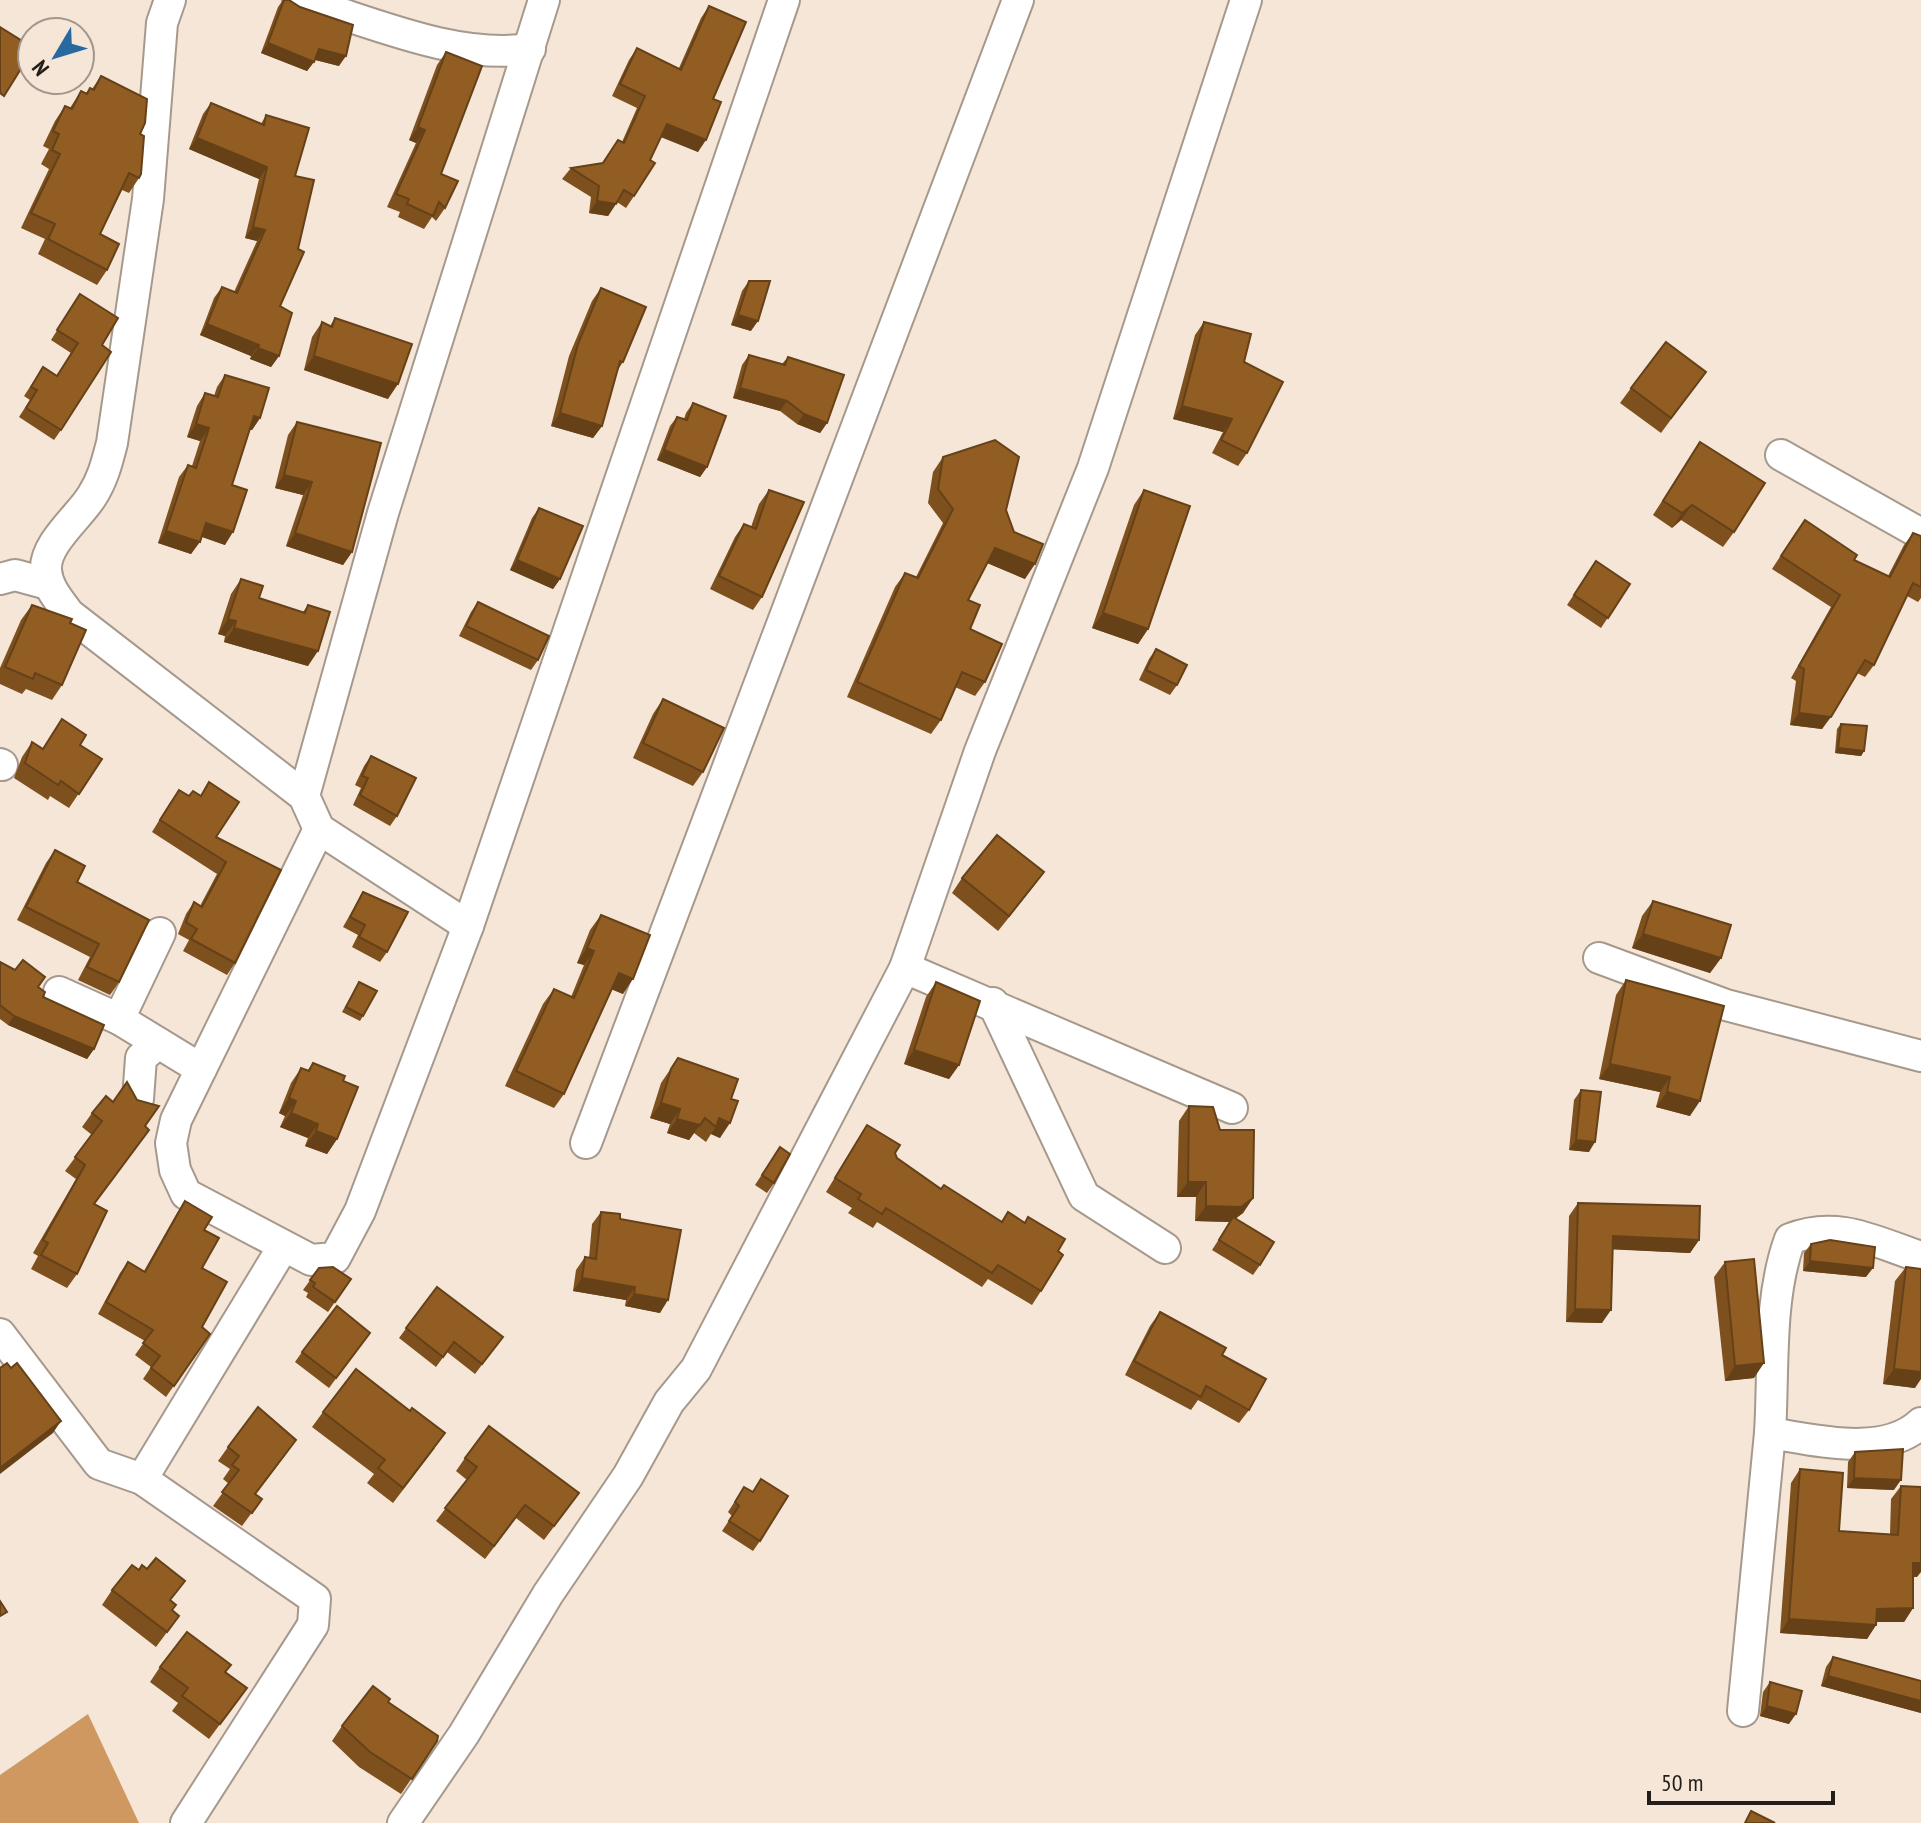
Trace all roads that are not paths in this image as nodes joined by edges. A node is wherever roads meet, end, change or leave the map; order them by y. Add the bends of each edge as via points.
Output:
1 (170, 0) edge
2 (298, 0) edge
3 (544, 0) edge
4 (784, 0) edge
5 (1018, 0) edge
6 (1246, 0) edge
7 (530, 49) junction
8 (1781, 455) dead end
9 (1921, 534) edge
10 (0, 579) edge
11 (48, 584) junction
12 (304, 796) junction
13 (319, 829) junction
14 (468, 926) junction
15 (160, 933) dead end
16 (1599, 958) dead end
17 (905, 968) junction
18 (59, 992) dead end
19 (993, 1003) junction
20 (119, 1019) junction
21 (158, 1043) junction
22 (1921, 1056) edge
23 (201, 1069) junction
24 (138, 1099) edge
25 (1232, 1108) dead end
26 (586, 1143) dead end
27 (283, 1247) junction
28 (1165, 1248) dead end
29 (1921, 1257) edge
30 (0, 1335) edge
31 (1921, 1423) edge
32 (1770, 1433) junction
33 (142, 1479) junction
34 (1743, 1711) dead end
35 (186, 1823) edge
36 (403, 1823) edge

1 - 11 street via 162,23 148,199 112,443 93,495 52,550 45,566
2 - 7 street via 435,41 499,54
3 - 7 street
4 - 14 street
5 - 26 street
6 - 17 street via 1093,468 980,751
7 - 12 street via 374,542
8 - 9 street
10 - 11 street via 15,575
11 - 12 street via 69,614
12 - 13 street
13 - 14 street
13 - 23 street
14 - 27 street via 360,1211 335,1258 311,1260
15 - 20 street
16 - 22 street via 1726,1005
17 - 19 street
17 - 36 street via 696,1369 669,1402 628,1476
18 - 20 street
19 - 25 street
19 - 28 street via 1084,1196
20 - 21 street
21 - 23 street
21 - 24 street via 141,1058
23 - 27 street via 176,1120 171,1143 186,1194
27 - 33 street
29 - 32 street via 1838,1230 1821,1229 1790,1239 1782,1260 1773,1341
30 - 33 street via 99,1464
31 - 32 street via 1886,1442
32 - 34 street
33 - 35 street via 315,1599 313,1625

